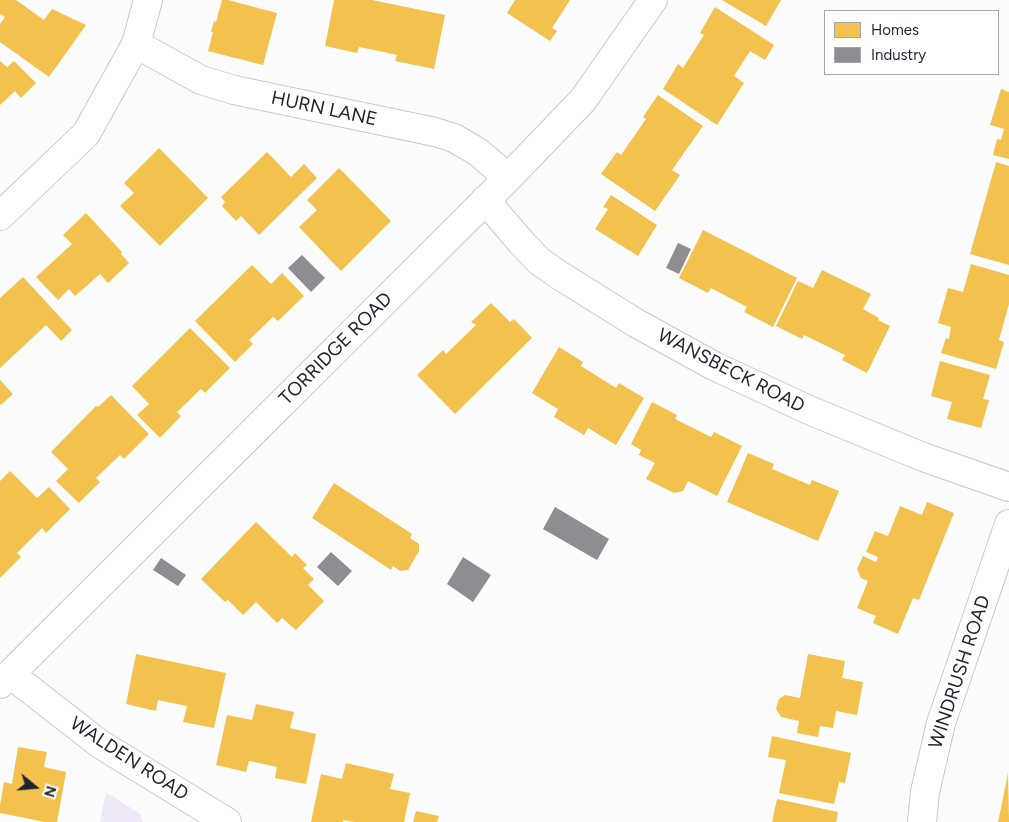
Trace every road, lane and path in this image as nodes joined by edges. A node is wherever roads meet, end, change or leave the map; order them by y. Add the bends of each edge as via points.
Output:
1 (148, 0) edge
2 (653, 0) edge
3 (136, 44) junction
4 (508, 178) junction
5 (485, 200) junction
6 (0, 216) edge
7 (1009, 487) edge
8 (1009, 524) edge
9 (5, 679) edge
10 (227, 822) edge
11 (922, 822) edge

1 - 3 street
2 - 4 street, TORRIDGE ROAD via 583,100
3 - 4 street, HURN LANE via 200,80 454,138 478,152
3 - 6 street via 86,134
4 - 5 street, TORRIDGE ROAD
5 - 7 street, WANSBECK ROAD via 539,261 636,323 714,366 923,457
5 - 9 street, TORRIDGE ROAD
8 - 11 street, WINDRUSH ROAD via 941,723 925,792
9 - 10 street, WALDEN ROAD via 100,744

